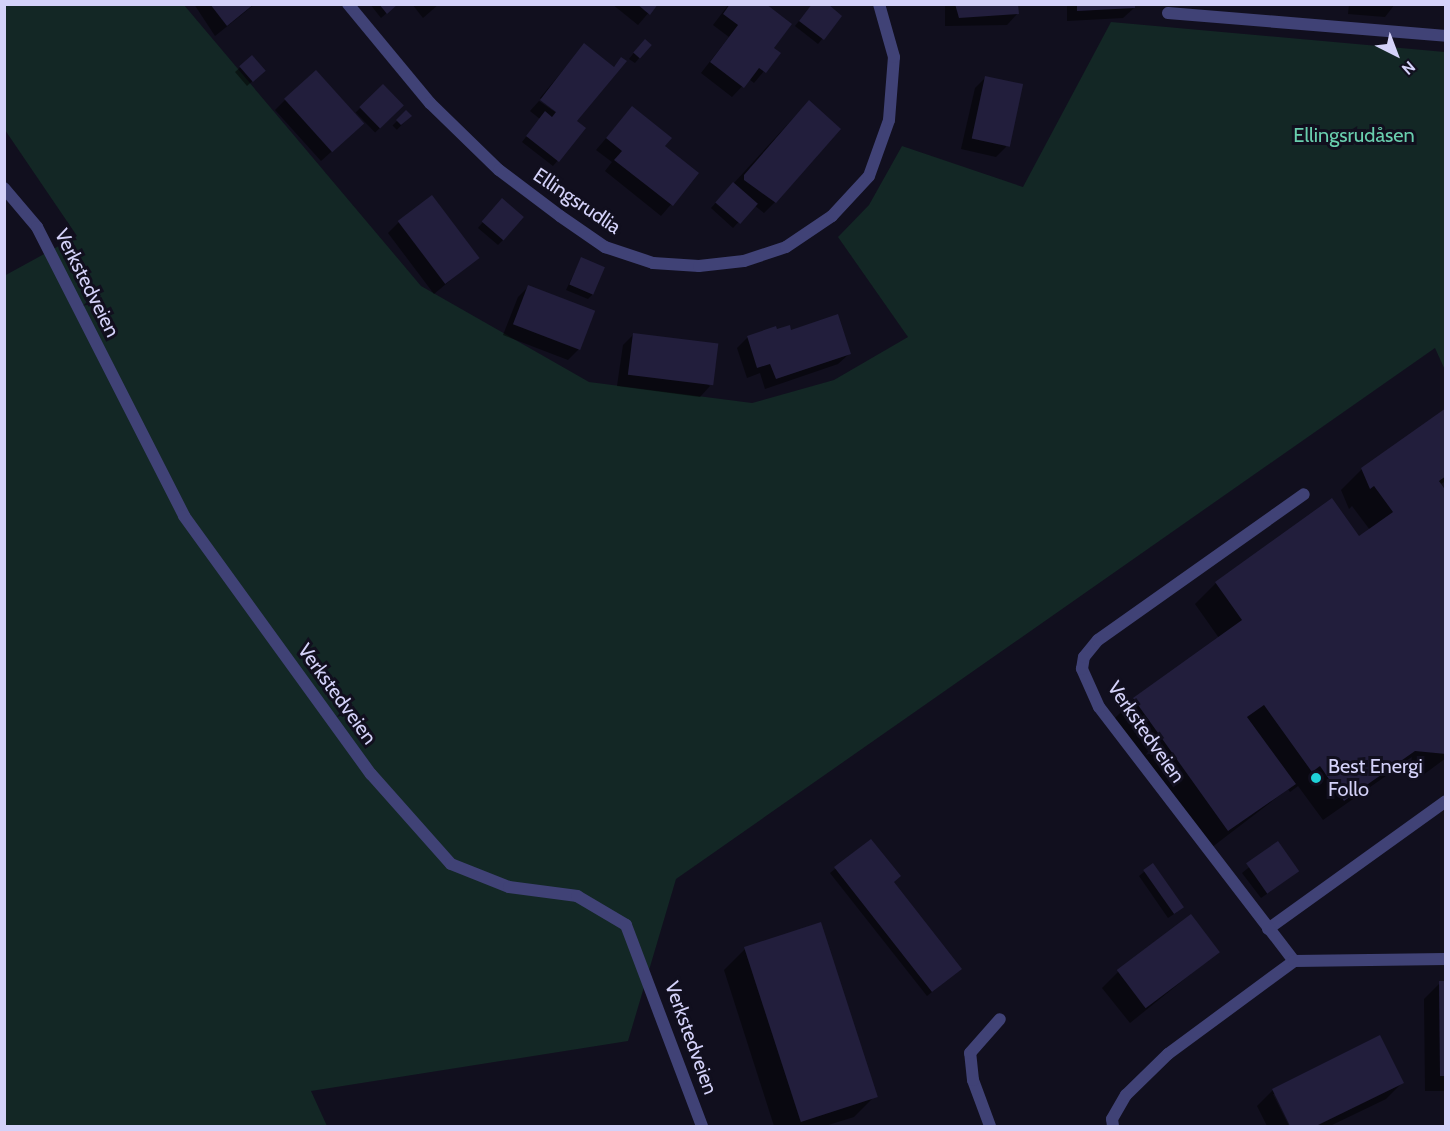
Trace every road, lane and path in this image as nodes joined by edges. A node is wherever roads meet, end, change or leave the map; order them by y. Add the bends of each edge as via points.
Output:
1 (348, 4) edge
2 (879, 4) edge
3 (1168, 13) dead end
4 (1446, 36) edge
5 (4, 188) edge
6 (1304, 494) dead end
7 (1446, 801) edge
8 (1268, 928) junction
9 (1446, 959) edge
10 (1294, 961) junction
11 (1000, 1019) dead end
12 (702, 1126) edge
13 (990, 1126) edge
14 (1113, 1126) edge

1 - 2 street, Ellingsrudlia via 430,103 499,170 560,216 605,247 653,263 699,266 744,261 786,247 832,216 869,176 889,120 894,57
3 - 4 street
5 - 12 street, Verkstedveien via 37,227 184,516 371,774 451,864 508,887 577,896 626,925
6 - 8 street, Verkstedveien via 1098,640 1084,657 1082,669 1099,706
7 - 8 street
8 - 10 street, Verkstedveien
9 - 10 street
10 - 14 street via 1168,1054 1126,1095 1112,1119
11 - 13 street via 970,1053 974,1080

